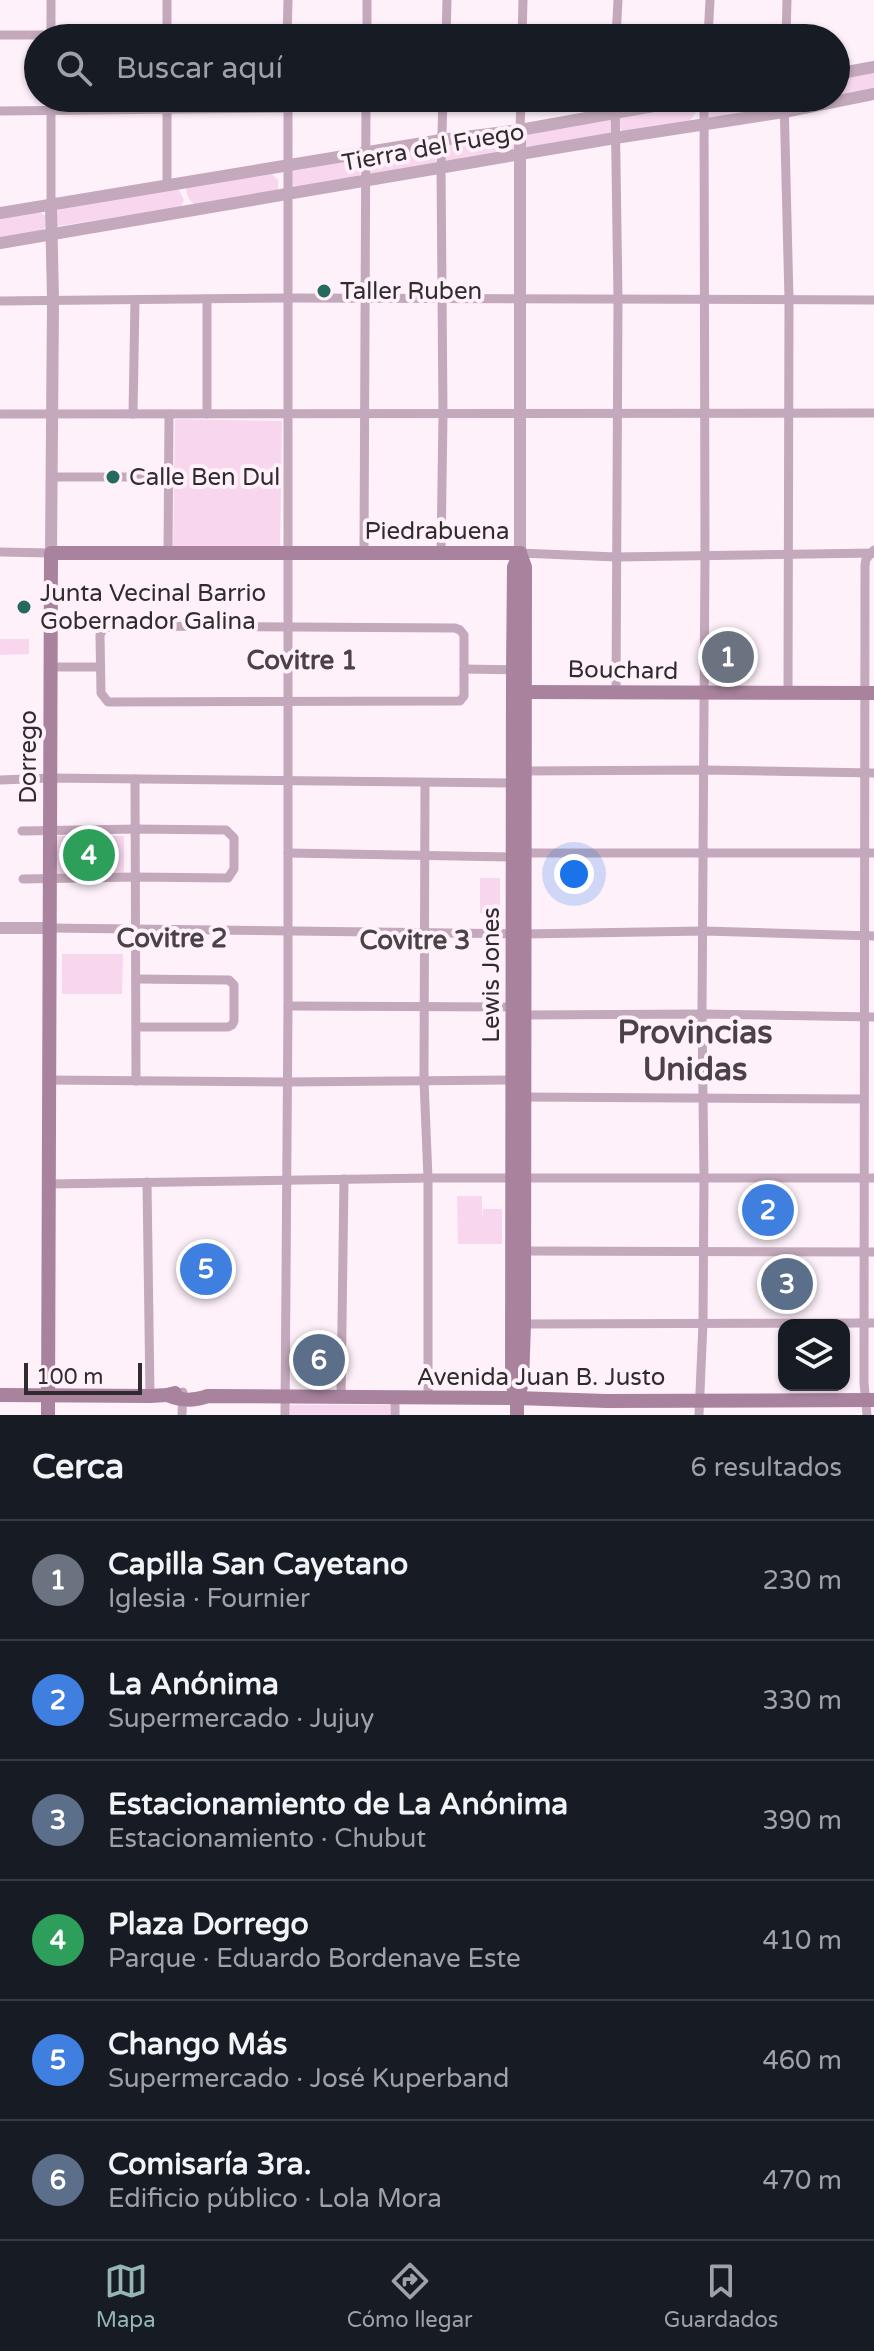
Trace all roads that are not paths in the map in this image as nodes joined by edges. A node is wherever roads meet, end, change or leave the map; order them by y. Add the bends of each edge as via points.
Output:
1 (51, 0) edge
2 (167, 0) edge
3 (288, 0) edge
4 (367, 0) edge
5 (447, 0) edge
6 (523, 0) edge
7 (618, 0) edge
8 (710, 0) edge
9 (787, 0) edge
10 (51, 24) edge
11 (167, 24) edge
12 (287, 24) edge
13 (367, 24) edge
14 (446, 24) edge
15 (522, 24) edge
16 (617, 24) edge
17 (709, 24) edge
18 (786, 24) edge
19 (0, 35) edge
20 (24, 35) edge
21 (874, 67) edge
22 (850, 71) edge
23 (874, 94) edge
24 (850, 99) edge
25 (0, 111) edge
26 (24, 111) edge
27 (51, 112) edge
28 (167, 112) edge
29 (288, 112) edge
30 (366, 112) edge
31 (442, 112) edge
32 (521, 112) edge
33 (624, 112) edge
34 (703, 112) edge
35 (784, 112) joint
36 (614, 114) junction
37 (703, 125) junction
38 (520, 130) junction
39 (615, 138) junction
40 (441, 140) junction
41 (366, 154) junction
42 (520, 155) junction
43 (287, 167) junction
44 (441, 167) junction
45 (366, 181) junction
46 (167, 186) junction
47 (288, 194) junction
48 (51, 206) junction
49 (0, 213) edge
50 (51, 234) junction
51 (0, 243) edge
52 (289, 298) junction
53 (207, 299) junction
54 (366, 299) junction
55 (618, 299) junction
56 (705, 299) junction
57 (789, 299) junction
58 (53, 300) junction
59 (135, 300) junction
60 (441, 300) junction
61 (521, 300) junction
62 (874, 300) edge
63 (0, 301) edge
64 (521, 413) junction
65 (789, 413) junction
66 (874, 413) edge
67 (0, 414) edge
68 (52, 414) junction
69 (133, 414) junction
70 (169, 414) junction
71 (207, 414) junction
72 (366, 414) junction
73 (443, 414) junction
74 (618, 414) junction
75 (705, 414) junction
76 (287, 415) junction
77 (52, 477) junction
78 (167, 477) junction
79 (0, 552) edge
80 (873, 552) edge
81 (51, 553) junction
82 (168, 553) junction
83 (287, 553) junction
84 (364, 553) junction
85 (520, 553) junction
86 (441, 554) junction
87 (705, 555) junction
88 (789, 555) junction
89 (616, 557) junction
90 (287, 627) junction
91 (50, 667) junction
92 (99, 667) junction
93 (464, 669) junction
94 (519, 670) junction
95 (520, 692) junction
96 (616, 692) junction
97 (704, 693) junction
98 (788, 693) junction
99 (869, 693) edge
100 (287, 703) junction
101 (705, 770) junction
102 (869, 773) edge
103 (520, 777) junction
104 (51, 778) junction
105 (135, 779) junction
106 (0, 780) edge
107 (287, 781) junction
108 (425, 783) junction
109 (135, 829) junction
110 (50, 830) junction
111 (22, 831) dead end
112 (288, 853) junction
113 (869, 853) edge
114 (704, 854) junction
115 (519, 855) junction
116 (424, 857) junction
117 (135, 877) junction
118 (50, 878) junction
119 (23, 879) dead end
120 (0, 928) edge
121 (50, 928) junction
122 (136, 929) junction
123 (288, 930) junction
124 (704, 931) junction
125 (425, 932) junction
126 (519, 933) junction
127 (869, 936) edge
128 (136, 979) junction
129 (288, 1006) junction
130 (425, 1006) junction
131 (518, 1011) junction
132 (702, 1014) junction
133 (869, 1017) edge
134 (137, 1027) junction
135 (48, 1080) junction
136 (518, 1080) junction
137 (136, 1081) junction
138 (424, 1081) junction
139 (287, 1082) junction
140 (518, 1097) junction
141 (704, 1098) junction
142 (863, 1099) junction
143 (428, 1178) junction
144 (518, 1178) junction
145 (704, 1178) junction
146 (869, 1178) edge
147 (344, 1179) junction
148 (286, 1180) junction
149 (147, 1182) junction
150 (49, 1184) junction
151 (518, 1250) junction
152 (704, 1250) junction
153 (869, 1252) edge
154 (703, 1323) junction
155 (869, 1323) edge
156 (518, 1324) junction
157 (48, 1394) junction
158 (0, 1395) edge
159 (150, 1396) junction
160 (285, 1397) junction
161 (341, 1397) junction
162 (395, 1397) junction
163 (428, 1398) junction
164 (517, 1398) junction
165 (699, 1399) junction
166 (183, 1402) edge
167 (870, 1405) edge
168 (606, 1408) edge
169 (784, 1408) edge
170 (48, 1415) edge
171 (285, 1415) edge
172 (395, 1415) edge
173 (517, 1415) edge
174 (699, 1415) edge

1 - 10 street
2 - 11 street
3 - 12 street
4 - 13 street
5 - 14 street
6 - 15 street
7 - 16 street
8 - 17 street
9 - 18 street
19 - 20 street
21 - 22 street
23 - 24 street, Tierra del Fuego
25 - 26 street
27 - 48 street, Dorrego
28 - 46 street
29 - 43 street
30 - 41 street
31 - 40 street
32 - 38 street, Lewis Jones
33 - 36 street, Tierra del Fuego
34 - 37 street
35 - 37 street, Tierra del Fuego
35 - 57 street
36 - 38 street, Tierra del Fuego
36 - 39 street
37 - 39 street, Tierra del Fuego
37 - 56 street
38 - 40 street, Tierra del Fuego
38 - 42 street, Lewis Jones
39 - 42 street, Tierra del Fuego
39 - 55 street
40 - 41 street, Tierra del Fuego
40 - 44 street
41 - 43 street, Tierra del Fuego
41 - 45 street
42 - 44 street, Tierra del Fuego
42 - 61 street, Lewis Jones
43 - 46 street, Tierra del Fuego
43 - 47 street
44 - 45 street, Tierra del Fuego
44 - 60 street
45 - 47 street, Tierra del Fuego
45 - 54 street
46 - 48 street, Tierra del Fuego
47 - 50 street, Tierra del Fuego
47 - 52 street
48 - 49 street, Tierra del Fuego
48 - 50 street, Dorrego
50 - 51 street, Tierra del Fuego
50 - 58 street, Dorrego
52 - 53 street
52 - 54 street
52 - 76 street
53 - 59 street
53 - 71 street
54 - 60 street
54 - 72 street
55 - 56 street
55 - 61 street
55 - 74 street
56 - 57 street
56 - 75 street
57 - 62 street
57 - 65 street
58 - 59 street
58 - 63 street
58 - 68 street, Dorrego
59 - 69 street
60 - 61 street
60 - 73 street
61 - 64 street, Lewis Jones
64 - 73 street
64 - 74 street
64 - 85 street, Lewis Jones
65 - 66 street
65 - 75 street
65 - 88 street
67 - 68 street
68 - 69 street
68 - 77 street, Dorrego
69 - 70 street
70 - 71 street
70 - 78 street
71 - 76 street
72 - 73 street
72 - 76 street
72 - 84 street
73 - 86 street
74 - 75 street
74 - 89 street
75 - 87 street
76 - 83 street
77 - 78 street
77 - 81 street, Dorrego
78 - 82 street
79 - 81 street, Piedrabuena
80 - 88 street, Piedrabuena
80 - 99 street via 865,565
81 - 82 main road, Piedrabuena
81 - 91 main road, Dorrego
82 - 83 main road, Piedrabuena
83 - 84 main road, Piedrabuena
83 - 90 street
84 - 86 main road, Piedrabuena
85 - 86 main road, Piedrabuena
85 - 89 street, Piedrabuena
85 - 94 main road, Lewis Jones via 525,567
87 - 88 street, Piedrabuena
87 - 89 street, Piedrabuena
87 - 97 street
88 - 98 street
89 - 96 street
90 - 92 street via 111,626 100,635
90 - 93 street via 455,628 464,635
90 - 100 street
91 - 92 street
91 - 104 main road, Dorrego
92 - 100 street via 101,693 108,702
93 - 94 street
93 - 100 street via 460,701
94 - 95 main road, Lewis Jones
95 - 96 main road, Bouchard
95 - 103 main road, Lewis Jones
96 - 97 main road, Bouchard
97 - 98 main road, Bouchard
97 - 101 street
98 - 99 main road, Bouchard
99 - 102 street
100 - 107 street
101 - 102 street
101 - 103 street
101 - 114 street
102 - 113 street
103 - 108 street
103 - 115 main road, Lewis Jones
104 - 105 street
104 - 106 street
104 - 110 main road, Dorrego
105 - 107 street
105 - 109 street
107 - 108 street
107 - 112 street
108 - 116 street
109 - 110 street
109 - 117 street
109 - 117 street via 226,830 234,838 234,869 228,878
110 - 111 street
110 - 118 main road, Dorrego
112 - 116 street
112 - 123 street
113 - 114 street
113 - 127 street
114 - 115 street
114 - 124 street
115 - 116 street
115 - 126 main road, Lewis Jones
116 - 125 street
117 - 118 street
117 - 122 street
118 - 119 street
118 - 121 main road, Dorrego
120 - 121 street
121 - 122 street
121 - 135 main road, Dorrego
122 - 123 street
122 - 128 street
123 - 125 street
123 - 129 street
124 - 126 street
124 - 127 street
124 - 132 street
125 - 126 street
125 - 130 street
126 - 131 main road, Lewis Jones
127 - 133 street
128 - 134 street
128 - 134 street via 229,980 234,985 234,1021 228,1027
129 - 130 street
129 - 139 street
130 - 131 street
130 - 138 street
131 - 132 street
131 - 136 main road, Lewis Jones
132 - 133 street
132 - 141 street
133 - 142 street
134 - 137 street
135 - 137 street
135 - 150 main road, Dorrego
136 - 138 street
136 - 140 main road, Lewis Jones
137 - 139 street
138 - 139 street
138 - 143 street
139 - 148 street
140 - 141 street
140 - 144 main road, Lewis Jones
141 - 142 street
141 - 145 street
142 - 146 street
143 - 144 street
143 - 147 street
143 - 163 street
144 - 145 street
144 - 151 main road, Lewis Jones
145 - 146 street
145 - 152 street
146 - 153 street
147 - 148 street
147 - 161 street
148 - 149 street
148 - 160 street
149 - 150 street
149 - 159 street
150 - 157 main road, Dorrego
151 - 152 street
151 - 156 main road, Lewis Jones
152 - 153 street
152 - 154 street
153 - 155 street
154 - 155 street
154 - 156 street
154 - 165 street
155 - 167 street via 864,1383
156 - 164 main road, Lewis Jones via 522,1384
157 - 158 main road, Avenida Juan B. Justo
157 - 159 main road, Avenida Juan B. Justo
157 - 170 main road, Dorrego
159 - 166 main road, Avenida Juan B. Justo via 167,1395
160 - 161 main road, Avenida Juan B. Justo
160 - 166 main road, Avenida Juan B. Justo via 198,1392
160 - 171 street
161 - 162 main road, Avenida Juan B. Justo
162 - 163 main road, Avenida Juan B. Justo
162 - 172 street
163 - 164 main road, Avenida Juan B. Justo
164 - 168 main road, Avenida Juan B. Justo
164 - 173 main road, Lewis Jones
165 - 168 main road, Avenida Juan B. Justo
165 - 169 main road, Avenida Juan B. Justo
165 - 174 street
167 - 169 main road, Avenida Juan B. Justo

